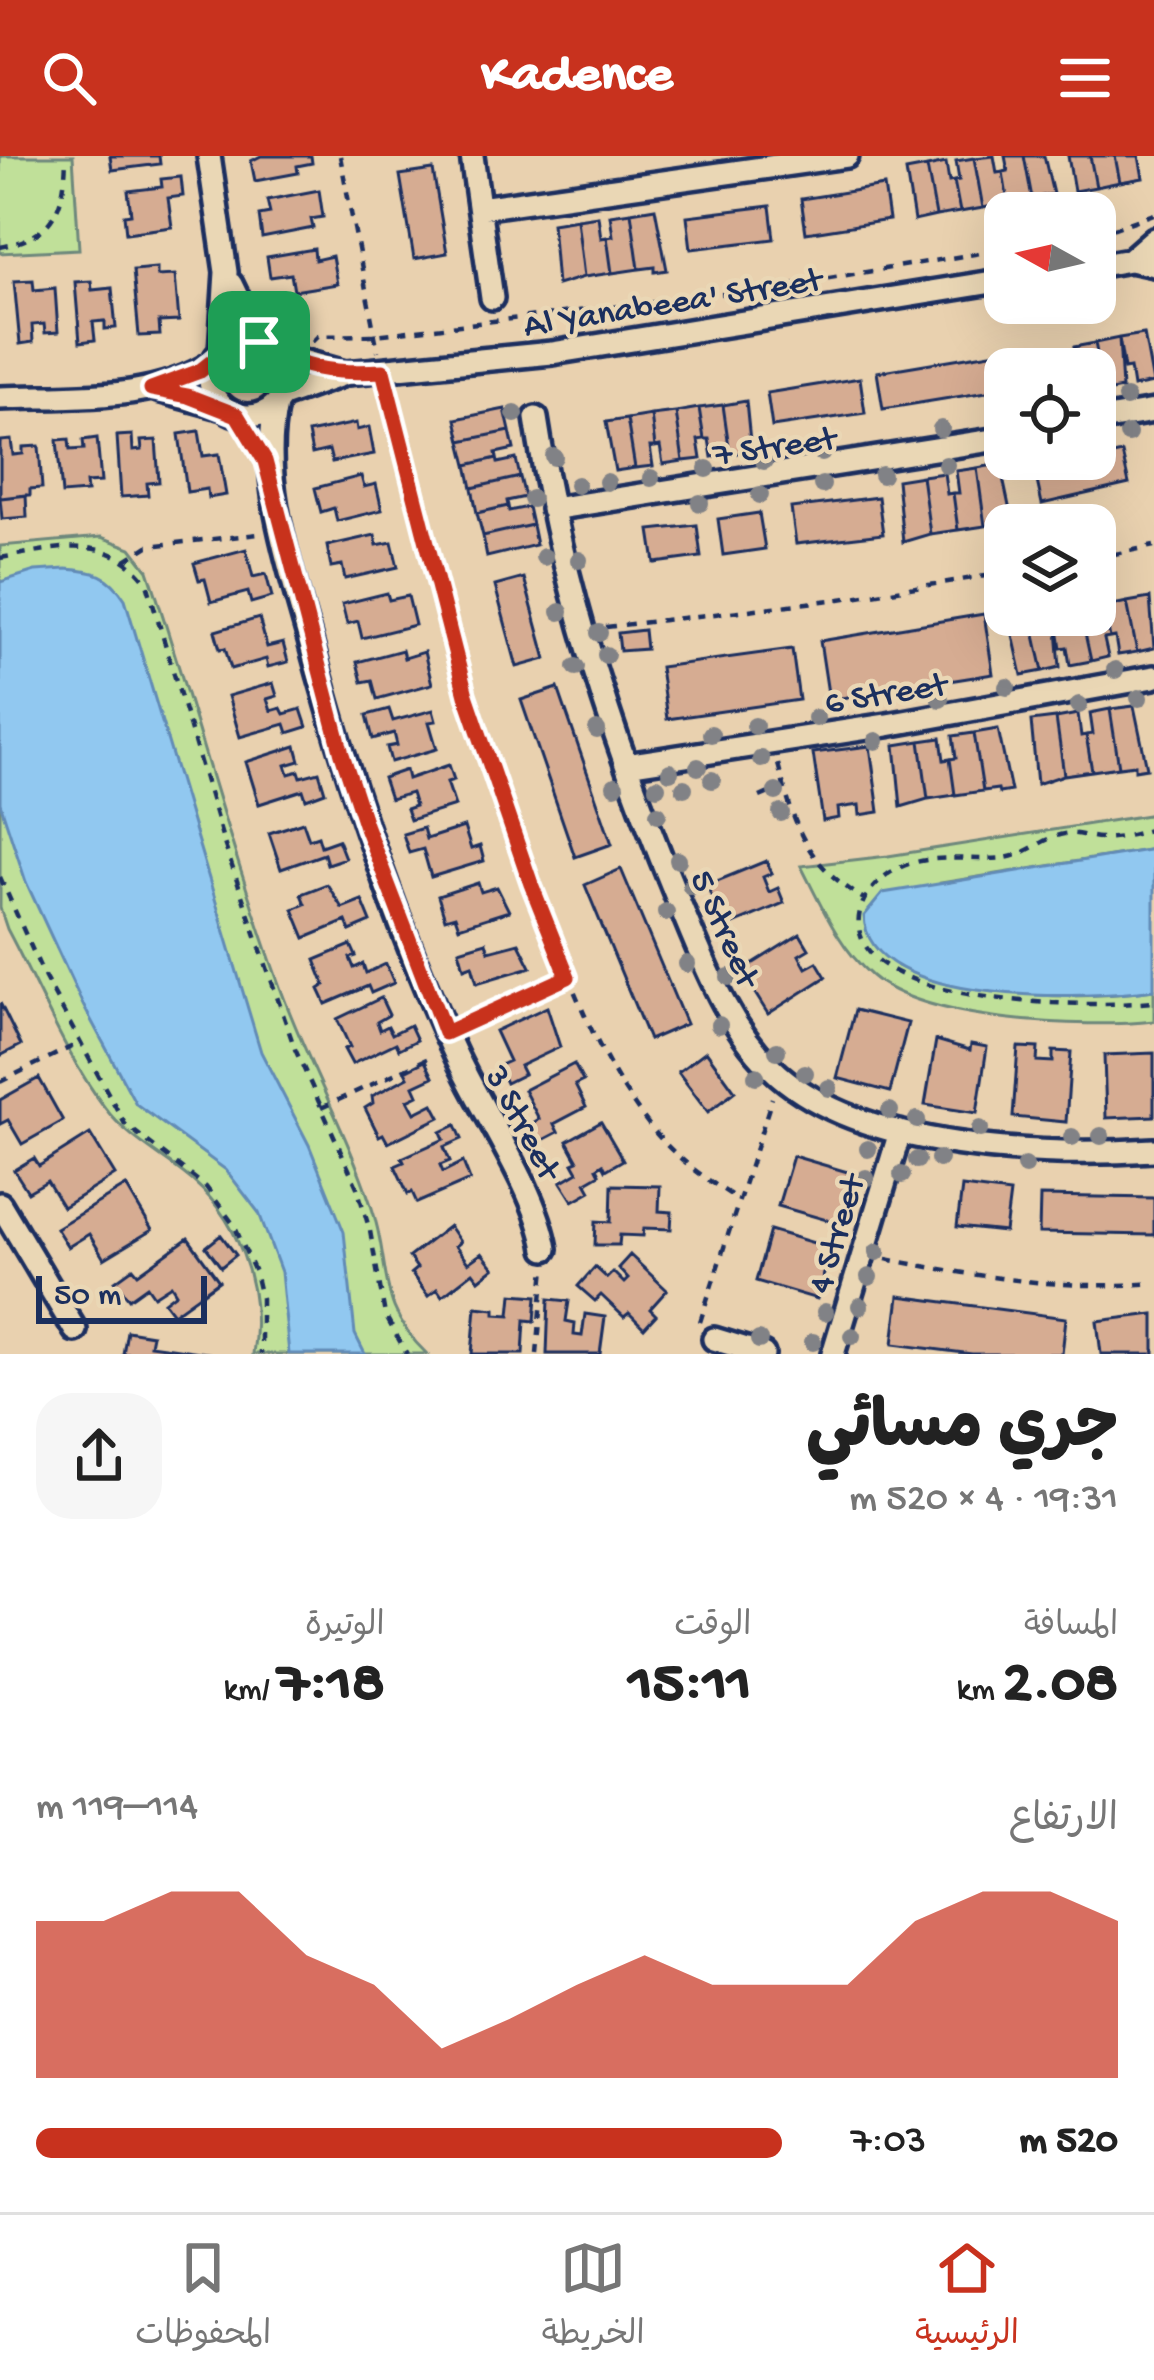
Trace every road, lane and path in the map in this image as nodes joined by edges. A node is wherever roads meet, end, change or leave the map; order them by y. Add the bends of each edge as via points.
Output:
1 (66, 156) edge
2 (209, 156) edge
3 (340, 156) edge
4 (472, 156) edge
5 (848, 156) edge
6 (480, 208) junction
7 (1154, 214) edge
8 (1116, 228) edge
9 (0, 247) edge
10 (1153, 247) edge
11 (984, 252) edge
12 (1116, 262) edge
13 (226, 272) junction
14 (984, 283) edge
15 (492, 298) dead end
16 (375, 335) junction
17 (277, 352) junction
18 (217, 357) junction
19 (383, 371) junction
20 (347, 373) junction
21 (151, 389) junction
22 (0, 398) edge
23 (279, 400) junction
24 (1154, 411) edge
25 (230, 412) junction
26 (536, 418) dead end
27 (1116, 418) edge
28 (984, 441) edge
29 (272, 478) junction
30 (551, 509) junction
31 (282, 531) junction
32 (1154, 546) edge
33 (1116, 554) edge
34 (0, 558) edge
35 (126, 560) junction
36 (984, 576) edge
37 (583, 630) junction
38 (1154, 677) edge
39 (772, 741) junction
40 (626, 765) junction
41 (784, 787) junction
42 (760, 797) dead end
43 (1154, 829) edge
44 (0, 877) edge
45 (864, 899) junction
46 (568, 977) junction
47 (1154, 1002) edge
48 (448, 1040) junction
49 (79, 1042) junction
50 (779, 1076) junction
51 (0, 1082) edge
52 (321, 1108) junction
53 (899, 1132) junction
54 (1154, 1150) edge
55 (739, 1200) junction
56 (0, 1204) edge
57 (546, 1249) joint
58 (861, 1255) junction
59 (1154, 1282) edge
60 (76, 1330) dead end
61 (705, 1337) joint
62 (261, 1354) edge
63 (407, 1354) edge
64 (537, 1354) edge
65 (763, 1354) edge
66 (833, 1354) edge

1 - 9 path via 51,221 33,238
2 - 13 street
3 - 16 path
4 - 6 street
5 - 6 street
6 - 15 street
7 - 8 path
10 - 12 street
11 - 16 path via 757,290
13 - 17 street
13 - 18 street
14 - 19 street, Al Yanabeea' Street via 552,353
16 - 17 path via 318,336
16 - 19 path
17 - 18 street via 238,341
17 - 20 street, Al Yanabeea' Street
17 - 23 street via 286,382
18 - 21 street
18 - 25 street via 211,387
19 - 20 street, Al Yanabeea' Street
19 - 46 path via 466,695
20 - 23 street, Al Yanabeea' Street
21 - 22 street
21 - 25 street
23 - 25 street via 258,416
23 - 29 street, 3 Street
24 - 27 street
25 - 29 street
26 - 30 street, 5 Street
28 - 30 street, 7 Street
29 - 31 street, 3 Street
30 - 37 street, 5 Street
31 - 35 path via 148,546
31 - 48 street, 3 Street via 354,791
32 - 33 path
34 - 35 path via 79,546
35 - 52 path via 152,598 230,862
36 - 37 path
37 - 40 street, 5 Street
38 - 39 street, 6 Street
39 - 40 street, 6 Street
39 - 41 path
40 - 50 street, 5 Street via 720,997
41 - 42 path
41 - 45 path via 814,859
43 - 45 path via 1112,838 1067,833 1010,857 922,861 889,874
44 - 49 path
45 - 47 path via 863,942 926,983 1024,1001
46 - 48 path
46 - 55 path via 652,1129
48 - 52 path
48 - 57 street, 3 Street via 531,1198
49 - 51 path
49 - 62 path via 125,1124 206,1187 234,1225 261,1298
50 - 53 street, 5 Street
50 - 55 path
52 - 63 path via 357,1187 385,1315
53 - 54 street, 5 Street via 1045,1152
53 - 58 street, 4 Street
55 - 61 path
56 - 60 street
57 - 64 path
58 - 59 path via 1002,1279
58 - 66 street, 4 Street
61 - 65 street

